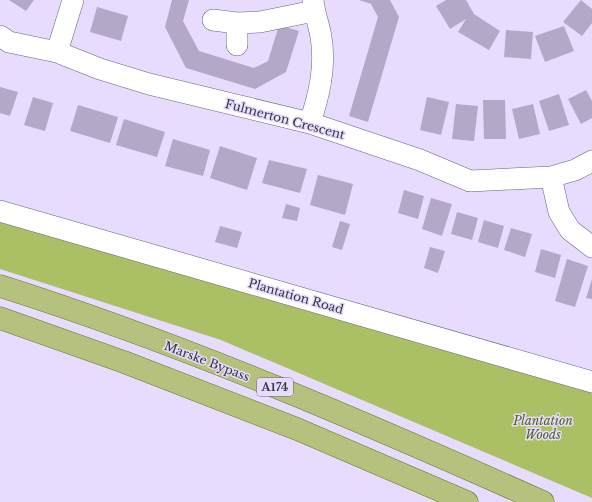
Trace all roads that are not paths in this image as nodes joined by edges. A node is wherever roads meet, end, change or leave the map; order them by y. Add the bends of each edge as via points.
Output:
1 (73, 0) edge
2 (314, 6) edge
3 (212, 20) dead end
4 (237, 24) junction
5 (0, 36) edge
6 (237, 45) dead end
7 (57, 52) junction
8 (310, 123) junction
9 (592, 161) edge
10 (551, 177) junction
11 (0, 211) edge
12 (592, 247) edge
13 (0, 286) edge
14 (0, 318) edge
15 (592, 382) edge
16 (467, 502) edge
17 (543, 502) edge

1 - 7 street
2 - 4 street via 260,22
2 - 8 street via 323,62 319,95
3 - 4 street
4 - 6 street
5 - 7 street, Fulmerton Crescent via 9,42
7 - 8 street, Fulmerton Crescent via 149,84
8 - 10 street, Fulmerton Crescent via 420,160 470,181
9 - 10 street, Fulmerton Crescent via 575,170
10 - 12 street via 559,212 570,230
11 - 15 street, Plantation Road
13 - 17 main road, Marske Bypass / A174 via 195,355 318,404
14 - 16 main road, A174 via 124,362 297,429

